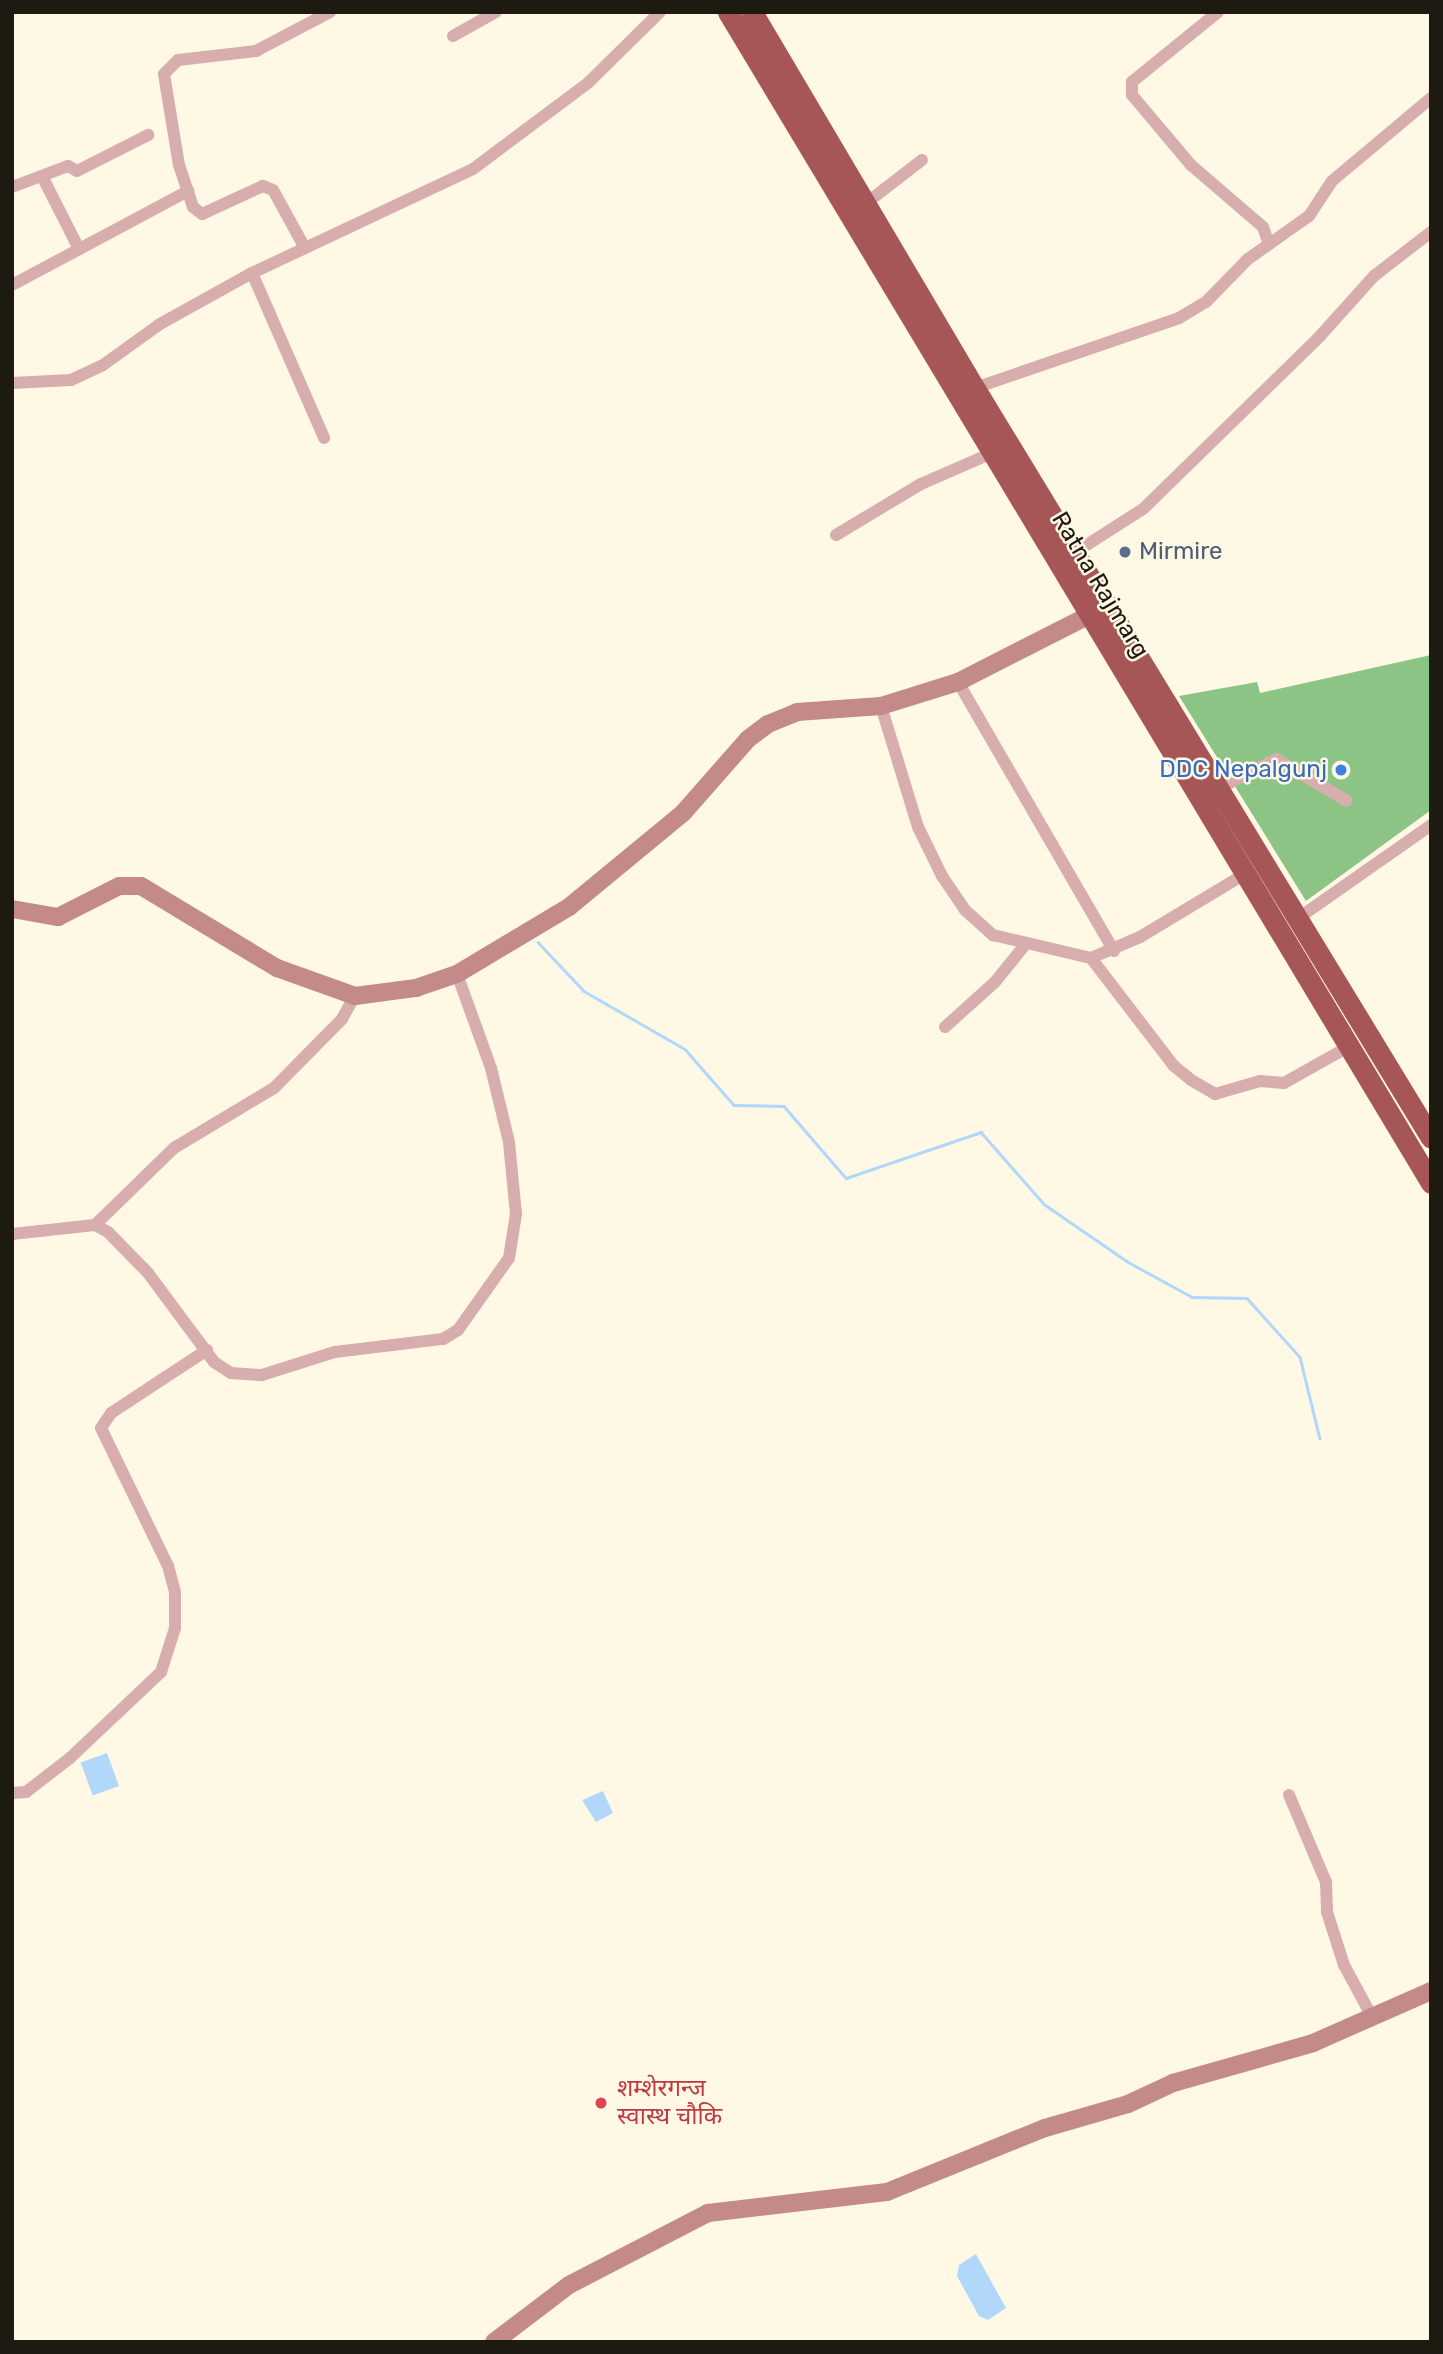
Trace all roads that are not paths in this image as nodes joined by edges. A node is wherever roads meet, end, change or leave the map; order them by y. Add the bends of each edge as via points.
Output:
1 (330, 12) edge
2 (496, 12) edge
3 (660, 12) edge
4 (729, 12) edge
5 (752, 12) edge
6 (1218, 12) edge
7 (453, 36) dead end
8 (1431, 97) edge
9 (148, 135) dead end
10 (922, 160) dead end
11 (41, 176) junction
12 (12, 187) edge
13 (188, 191) junction
14 (865, 204) junction
15 (1431, 232) edge
16 (1269, 244) junction
17 (305, 248) junction
18 (79, 249) junction
19 (252, 273) junction
20 (12, 285) edge
21 (12, 383) edge
22 (975, 388) junction
23 (324, 438) dead end
24 (990, 454) junction
25 (836, 535) dead end
26 (1066, 557) junction
27 (1107, 606) junction
28 (1087, 616) junction
29 (958, 682) junction
30 (881, 706) junction
31 (1218, 789) junction
32 (1347, 801) dead end
33 (1431, 824) edge
34 (1245, 874) junction
35 (12, 909) edge
36 (1297, 919) junction
37 (1025, 945) junction
38 (1114, 951) junction
39 (1091, 958) junction
40 (457, 974) junction
41 (355, 996) junction
42 (944, 1027) dead end
43 (1350, 1046) junction
44 (1429, 1131) edge
45 (1431, 1183) edge
46 (95, 1225) junction
47 (12, 1234) edge
48 (207, 1350) junction
49 (12, 1793) edge
50 (1289, 1795) dead end
51 (1431, 1991) edge
52 (1371, 2015) junction
53 (494, 2342) edge

1 - 13 street via 256,51 167,66 164,74 177,152
2 - 7 street
3 - 17 street via 588,83 473,169
4 - 24 highway, Ratna Rajmarg
5 - 14 highway, Ratna Rajmarg
6 - 16 street via 1132,82 1132,95 1191,165 1263,227
8 - 16 street via 1332,181 1309,216
9 - 11 street via 77,171 68,166
10 - 14 street
11 - 12 street
11 - 18 street
13 - 17 street via 202,214 263,186 273,190
13 - 18 street
14 - 22 highway, Ratna Rajmarg
15 - 26 street via 1374,276 1320,336 1143,509
16 - 22 street via 1206,302 1180,318
17 - 19 street
18 - 20 street
19 - 21 street via 71,380
19 - 23 street
22 - 26 highway, Ratna Rajmarg
24 - 25 street via 921,484
24 - 26 highway, Ratna Rajmarg
26 - 27 highway, Ratna Rajmarg
26 - 28 highway, Ratna Rajmarg
27 - 28 street
27 - 31 highway, Ratna Rajmarg
28 - 29 street
28 - 34 highway, Ratna Rajmarg
29 - 30 street
29 - 38 street
30 - 37 street via 918,827 942,876 965,910 993,935
30 - 40 street via 797,712 768,724 628,863 534,931
31 - 32 street via 1276,760
31 - 36 highway, Ratna Rajmarg
33 - 36 street
34 - 38 street
34 - 43 highway, Ratna Rajmarg
35 - 41 street via 58,917 118,886 141,886 277,968
36 - 44 highway, Ratna Rajmarg
37 - 39 street
37 - 42 street via 995,982
38 - 39 street
39 - 43 street via 1174,1066 1216,1094 1260,1081 1292,1081
40 - 41 street via 416,988
40 - 48 street via 477,1020 509,1142 516,1235 498,1277 458,1329 443,1339 335,1352 255,1375 221,1369
41 - 46 street via 342,1019 274,1088 174,1148
43 - 45 highway, Ratna Rajmarg
46 - 47 street
46 - 48 street via 108,1232 148,1273
48 - 49 street via 111,1413 100,1428 168,1566 175,1592 175,1628 160,1672 70,1758 26,1792
50 - 52 street via 1326,1882 1327,1912 1344,1965
51 - 52 street
52 - 53 street via 1312,2043 1173,2083 1128,2104 1045,2128 887,2192 708,2213 569,2285

